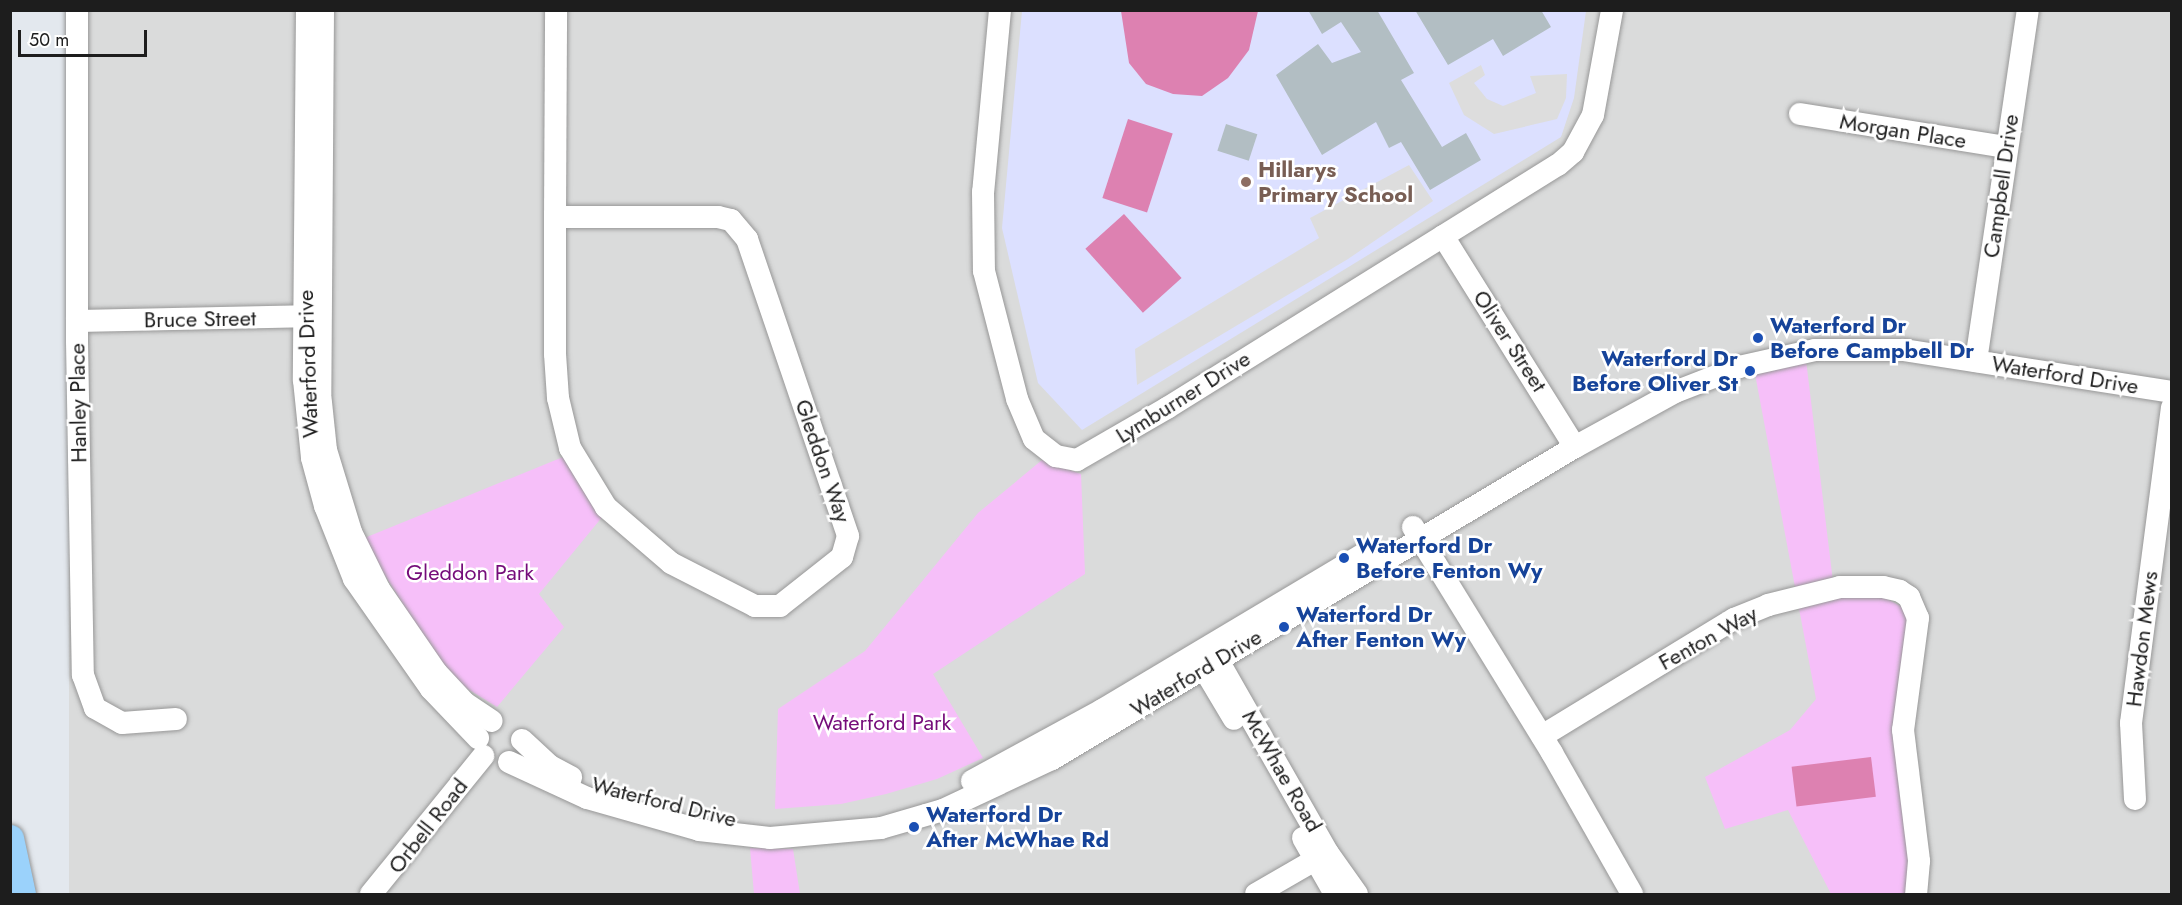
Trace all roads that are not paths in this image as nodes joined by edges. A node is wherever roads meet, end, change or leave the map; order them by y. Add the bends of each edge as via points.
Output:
1 (77, 10) edge
2 (307, 10) edge
3 (323, 10) edge
4 (556, 10) edge
5 (1000, 10) edge
6 (1612, 10) edge
7 (2028, 10) edge
8 (1800, 114) dead end
9 (2006, 147) junction
10 (555, 217) junction
11 (1443, 236) junction
12 (313, 316) junction
13 (77, 321) junction
14 (1977, 355) junction
15 (2172, 377) edge
16 (2172, 392) edge
17 (2172, 408) edge
18 (1571, 440) junction
19 (1416, 532) junction
20 (1207, 658) junction
21 (176, 719) dead end
22 (1542, 735) junction
23 (485, 739) junction
24 (522, 740) junction
25 (509, 762) junction
26 (2135, 799) dead end
27 (10, 838) edge
28 (1322, 856) junction
29 (22, 894) edge
30 (371, 894) edge
31 (1256, 894) edge
32 (1335, 894) edge
33 (1357, 894) edge
34 (1632, 894) edge
35 (1916, 894) edge

1 - 13 street, Hanley Place
2 - 12 street, Waterford Drive
3 - 12 street, Waterford Drive
4 - 10 street, Gleddon Way
5 - 11 street, Lymburner Drive via 983,192 984,271 1017,399 1034,438 1056,456 1077,460 1090,455
6 - 11 street, Lymburner Drive via 1593,115 1573,152
7 - 9 street, Campbell Drive
8 - 9 street, Morgan Place
9 - 14 street, Campbell Drive
10 - 10 street, Gleddon Way via 718,217 731,220 747,239 848,536 842,557 780,606 755,606 684,572 615,518 587,482 570,448 558,399
11 - 18 street, Oliver Street
12 - 13 street, Bruce Street
12 - 23 street, Waterford Drive via 326,450 351,532 379,589 436,672 465,703
13 - 21 street, Hanley Place via 83,675 94,708 122,723
14 - 15 street, Waterford Drive
14 - 16 street, Waterford Drive
14 - 18 street, Waterford Drive via 1878,349 1815,350 1779,357 1739,367 1675,392
17 - 26 street, Hawdon Mews via 2131,723
18 - 19 street, Waterford Drive
19 - 20 street, Waterford Drive
19 - 22 street
20 - 24 street, Waterford Drive via 991,773 917,804 855,818 759,824 699,816 570,777
20 - 25 street, Waterford Drive via 1006,783 914,820 853,832 770,838 699,830 587,798
20 - 28 street, McWhae Road
22 - 34 street
22 - 35 street, Fenton Way via 1734,619 1768,605 1840,587 1900,591 1909,597 1918,618 1902,730 1919,861
23 - 24 street, Waterford Drive via 512,723
23 - 25 street, Waterford Drive via 495,764
23 - 30 street, Orbell Road
24 - 25 street via 519,753
27 - 29 main road
28 - 31 street
28 - 32 street, McWhae Road
28 - 33 street, McWhae Road

